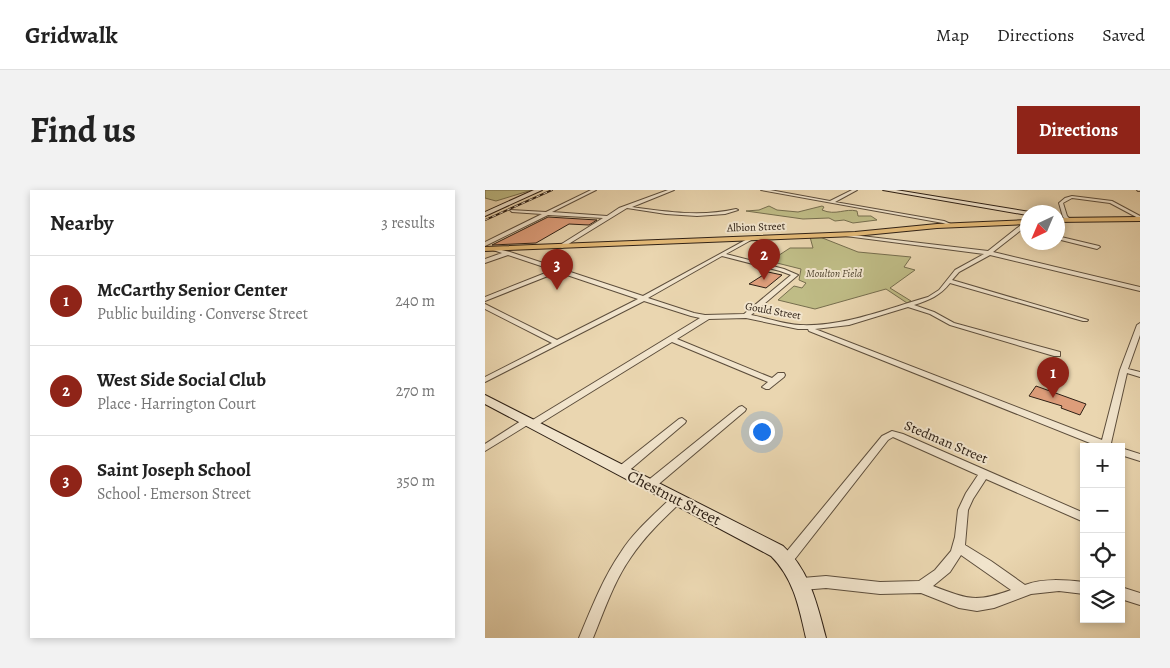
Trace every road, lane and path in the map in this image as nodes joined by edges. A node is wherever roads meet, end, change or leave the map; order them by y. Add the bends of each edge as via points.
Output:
1 (539, 190) edge
2 (594, 190) edge
3 (672, 190) edge
4 (763, 190) edge
5 (855, 190) edge
6 (886, 190) edge
7 (1105, 201) joint
8 (831, 202) junction
9 (1061, 205) edge
10 (624, 207) junction
11 (485, 210) edge
12 (736, 210) dead end
13 (493, 211) junction
14 (512, 211) dead end
15 (1020, 211) edge
16 (547, 213) junction
17 (485, 214) edge
18 (607, 217) junction
19 (1065, 217) edge
20 (1140, 219) edge
21 (1065, 220) edge
22 (1068, 220) junction
23 (951, 225) junction
24 (1020, 225) edge
25 (1020, 228) edge
26 (839, 234) junction
27 (751, 238) junction
28 (1065, 239) edge
29 (485, 244) edge
30 (562, 246) junction
31 (1097, 247) dead end
32 (521, 248) junction
33 (485, 249) edge
34 (495, 249) junction
35 (989, 252) junction
36 (507, 254) junction
37 (723, 255) junction
38 (485, 261) edge
39 (558, 270) junction
40 (949, 281) junction
41 (1140, 289) edge
42 (645, 298) junction
43 (485, 299) edge
44 (925, 300) junction
45 (909, 305) junction
46 (485, 306) edge
47 (932, 313) junction
48 (746, 316) junction
49 (707, 317) junction
50 (1085, 320) dead end
51 (842, 325) junction
52 (805, 327) junction
53 (1139, 330) edge
54 (826, 336) junction
55 (671, 339) junction
56 (558, 343) junction
57 (1057, 354) dead end
58 (1124, 370) junction
59 (781, 375) dead end
60 (1140, 376) edge
61 (485, 380) edge
62 (773, 381) junction
63 (766, 387) dead end
64 (485, 399) edge
65 (742, 409) dead end
66 (682, 421) dead end
67 (530, 423) junction
68 (1099, 443) edge
69 (1108, 443) edge
70 (485, 448) edge
71 (1125, 452) edge
72 (1140, 458) edge
73 (621, 471) junction
74 (984, 473) junction
75 (650, 485) junction
76 (677, 499) junction
77 (1080, 516) edge
78 (959, 548) junction
79 (787, 560) junction
80 (802, 584) junction
81 (921, 588) junction
82 (1080, 588) edge
83 (1022, 590) junction
84 (1125, 595) edge
85 (1140, 599) edge
86 (586, 638) edge
87 (816, 638) edge

1 - 13 street
2 - 16 street
3 - 10 street
4 - 8 street
5 - 8 street
6 - 15 street
7 - 9 street via 1070,198 1062,201
7 - 20 street
8 - 23 street
10 - 12 street via 697,214
10 - 18 street
11 - 13 street
13 - 17 street
14 - 16 street
16 - 18 street
16 - 29 street
18 - 30 street
19 - 22 street
20 - 22 main road
21 - 22 main road
23 - 24 main road, Albion Street
23 - 26 main road, Albion Street
25 - 35 street, Gould Street
26 - 27 main road, Albion Street
26 - 35 street
27 - 30 main road, Albion Street
27 - 37 street
28 - 31 street
30 - 32 main road, Albion Street
32 - 34 main road, Albion Street
32 - 36 street
33 - 34 main road, Albion Street
34 - 36 street, Gould Street
35 - 40 street, Gould Street via 959,270
35 - 41 street
36 - 38 street
36 - 39 street, Gould Street
37 - 42 street
37 - 48 street via 795,275
39 - 42 street, Gould Street
39 - 43 street
40 - 44 street, Gould Street via 938,293
40 - 50 street
42 - 49 street, Gould Street
42 - 56 street
44 - 45 street, Gould Street
44 - 47 street
45 - 47 street
45 - 51 street, Gould Street
46 - 56 street
47 - 57 street via 952,324
48 - 49 street, Gould Street
48 - 52 street, Gould Street
49 - 55 street
51 - 52 street, Gould Street
51 - 54 street
52 - 54 street
53 - 58 street
54 - 68 street
55 - 62 street
55 - 67 street
56 - 61 street
58 - 60 street
58 - 69 street
59 - 62 street
62 - 63 street
64 - 67 street, Chestnut Street
65 - 75 street
66 - 73 street
67 - 70 street
67 - 73 street, Chestnut Street
71 - 72 street
73 - 75 street, Chestnut Street
74 - 77 street, Stedman Street
74 - 78 street via 964,508
74 - 79 street, Stedman Street via 900,436 888,436
75 - 76 street, Chestnut Street
76 - 79 street, Chestnut Street via 765,544
76 - 86 street via 637,539 623,558
78 - 81 street via 937,575
78 - 83 street
79 - 80 street, Chestnut Street
80 - 81 street via 826,582 880,588
80 - 87 street, Chestnut Street
81 - 83 street via 977,605
82 - 83 street via 1050,585
84 - 85 street

